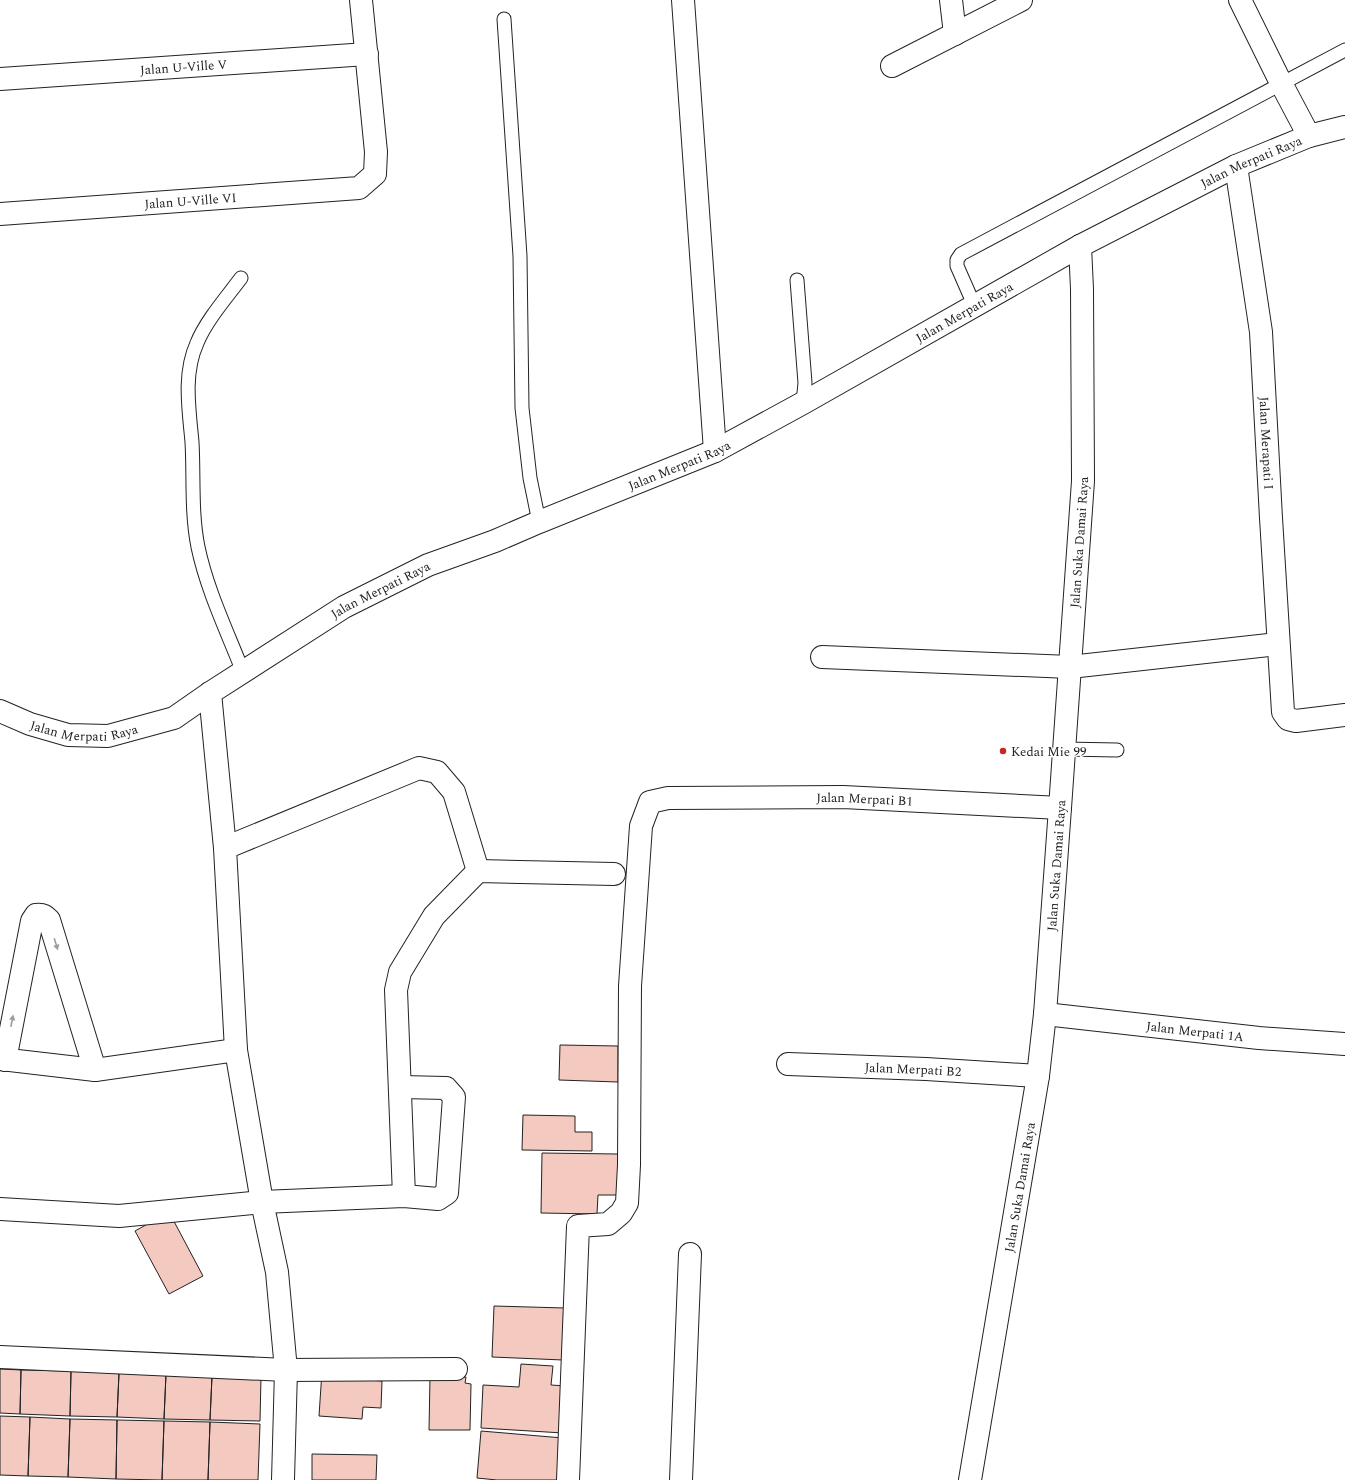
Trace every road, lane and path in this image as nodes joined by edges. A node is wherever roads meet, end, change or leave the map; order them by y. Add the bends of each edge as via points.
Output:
1 (361, 0) edge
2 (683, 0) edge
3 (951, 0) edge
4 (1021, 0) edge
5 (1240, 0) edge
6 (504, 19) dead end
7 (955, 34) junction
8 (1345, 50) edge
9 (367, 54) junction
10 (892, 66) dead end
11 (0, 79) edge
12 (1282, 85) junction
13 (1345, 127) edge
14 (1309, 136) junction
15 (1236, 166) junction
16 (0, 214) edge
17 (1080, 246) junction
18 (241, 278) dead end
19 (797, 280) dead end
20 (975, 306) junction
21 (803, 403) junction
22 (715, 451) junction
23 (539, 522) junction
24 (1278, 644) junction
25 (822, 657) dead end
26 (1070, 667) junction
27 (244, 672) junction
28 (210, 693) junction
29 (0, 711) edge
30 (1345, 715) edge
31 (1064, 749) junction
32 (1117, 750) dead end
33 (1060, 808) junction
34 (225, 848) junction
35 (478, 871) junction
36 (614, 874) dead end
37 (1045, 1014) junction
38 (1345, 1044) edge
39 (236, 1050) junction
40 (2, 1059) edge
41 (788, 1064) dead end
42 (95, 1070) junction
43 (1038, 1076) junction
44 (401, 1087) junction
45 (404, 1196) junction
46 (262, 1202) junction
47 (0, 1209) edge
48 (690, 1254) dead end
49 (0, 1357) edge
50 (456, 1369) dead end
51 (286, 1370) junction
52 (283, 1480) edge
53 (568, 1480) edge
54 (681, 1480) edge
55 (970, 1480) edge

1 - 9 street
2 - 22 street
3 - 7 street
4 - 7 street
5 - 12 street
6 - 23 lane via 520,256 522,408 530,478
7 - 10 street
8 - 12 lane
9 - 11 street, Jalan U-Ville V
9 - 16 street, Jalan U-Ville VI via 376,152 374,174 359,188
12 - 14 street
12 - 20 lane via 962,254 957,260 957,266
13 - 14 street, Jalan Merpati Raya
14 - 15 street, Jalan Merpati Raya
15 - 17 street, Jalan Merpati Raya
15 - 24 street, Jalan Merapati I via 1261,332
17 - 20 street, Jalan Merpati Raya
17 - 26 street, Jalan Suka Damai Raya via 1083,482
18 - 27 lane via 196,343 189,372 188,403 198,547 209,587
19 - 21 lane via 805,383
20 - 21 street, Jalan Merpati Raya
21 - 22 street, Jalan Merpati Raya
22 - 23 street, Jalan Merpati Raya
23 - 27 street, Jalan Merpati Raya via 428,565 344,606
24 - 26 street
24 - 30 street, Jalan Merapati I via 1283,712 1288,719 1296,721
25 - 26 street
26 - 31 street, Jalan Suka Damai Raya
27 - 28 street, Jalan Merpati Raya
28 - 29 street, Jalan Merpati Raya via 174,718 108,736 68,734 30,724
28 - 34 street
31 - 32 lane
31 - 33 street, Jalan Suka Damai Raya
33 - 37 street, Jalan Suka Damai Raya
33 - 53 street, Jalan Merpati B1 via 843,797 668,798 650,802 641,826 630,986 627,1202 621,1213 608,1224 578,1226
34 - 35 street via 419,768 437,772 454,792
34 - 39 street
35 - 36 street
35 - 44 street via 434,916 400,972 396,990
37 - 38 street, Jalan Merpati 1A via 1259,1038
37 - 43 street, Jalan Suka Damai Raya
39 - 42 street
39 - 46 street
40 - 42 street
40 -> 42 street via 32,921 36,915 41,914 49,920
41 - 43 street, Jalan Merpati B2
43 - 55 street, Jalan Suka Damai Raya
44 - 45 street
44 - 45 street via 446,1088 454,1097 447,1193 438,1199
45 - 46 street
46 - 47 street via 119,1216
46 - 51 street via 277,1272
48 - 54 street
49 - 51 street
50 - 51 street
51 - 52 street

